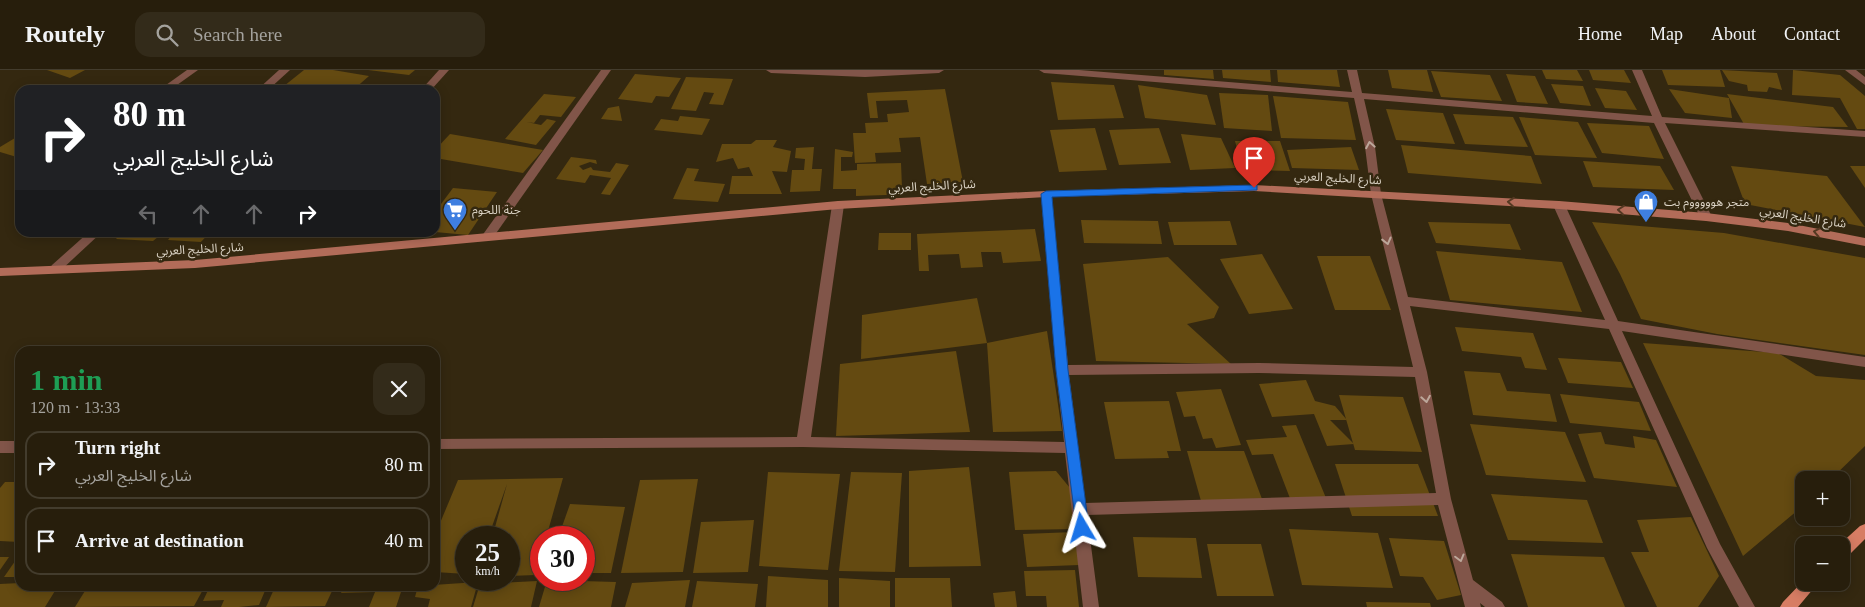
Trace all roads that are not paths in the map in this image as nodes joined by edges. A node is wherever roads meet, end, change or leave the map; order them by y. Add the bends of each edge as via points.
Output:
1 (194, 70) edge
2 (285, 70) edge
3 (444, 70) edge
4 (606, 70) edge
5 (771, 70) edge
6 (939, 70) edge
7 (1044, 70) edge
8 (1352, 70) edge
9 (1637, 70) edge
10 (1850, 70) edge
11 (1865, 82) edge
12 (172, 85) edge
13 (268, 85) edge
14 (430, 85) edge
15 (1359, 95) junction
16 (1658, 120) junction
17 (1865, 134) edge
18 (1046, 194) junction
19 (1376, 194) junction
20 (838, 205) junction
21 (1559, 205) junction
22 (1706, 217) junction
23 (488, 236) junction
24 (91, 237) edge
25 (1865, 242) edge
26 (56, 268) junction
27 (0, 272) edge
28 (1402, 301) junction
29 (1612, 325) junction
30 (1865, 362) edge
31 (1062, 370) junction
32 (1421, 372) junction
33 (803, 442) junction
34 (440, 444) edge
35 (0, 447) edge
36 (15, 447) edge
37 (1073, 448) junction
38 (1444, 499) junction
39 (1080, 509) junction
40 (1865, 530) edge
41 (1850, 545) edge
42 (1466, 584) junction
43 (1803, 591) edge
44 (1091, 607) edge
45 (1473, 607) edge
46 (1497, 607) edge
47 (1747, 607) edge
48 (1788, 607) edge

1 - 12 street
2 - 13 street
3 - 14 street
4 - 23 street
5 - 6 street via 848,74
7 - 15 street
8 - 15 street
9 - 16 street
10 - 11 street
15 - 16 street
19 -> 15 street
16 - 17 street
16 - 22 street
18 - 19 main road, شارع الخليج العربي via 1254,188
18 - 20 main road, شارع الخليج العربي
18 - 31 street
21 -> 19 main road, شارع الخليج العربي
19 -> 28 street
20 - 23 main road, شارع الخليج العربي
20 - 33 street
22 -> 21 main road, شارع الخليج العربي
21 - 29 street
25 -> 22 main road, شارع الخليج العربي via 1788,227
23 - 26 main road, شارع الخليج العربي via 195,264
24 - 26 street
26 - 27 main road, شارع الخليج العربي
28 - 29 street
28 - 32 street
29 - 30 street
29 - 47 street via 1710,540
31 - 32 street via 1259,368
31 - 37 street
32 -> 38 street
33 - 34 street
33 - 37 street
35 - 36 street
37 - 39 street
38 - 39 street
38 -> 42 street
39 - 44 street
40 - 41 main road
42 - 45 street
42 - 46 street
43 - 48 main road

